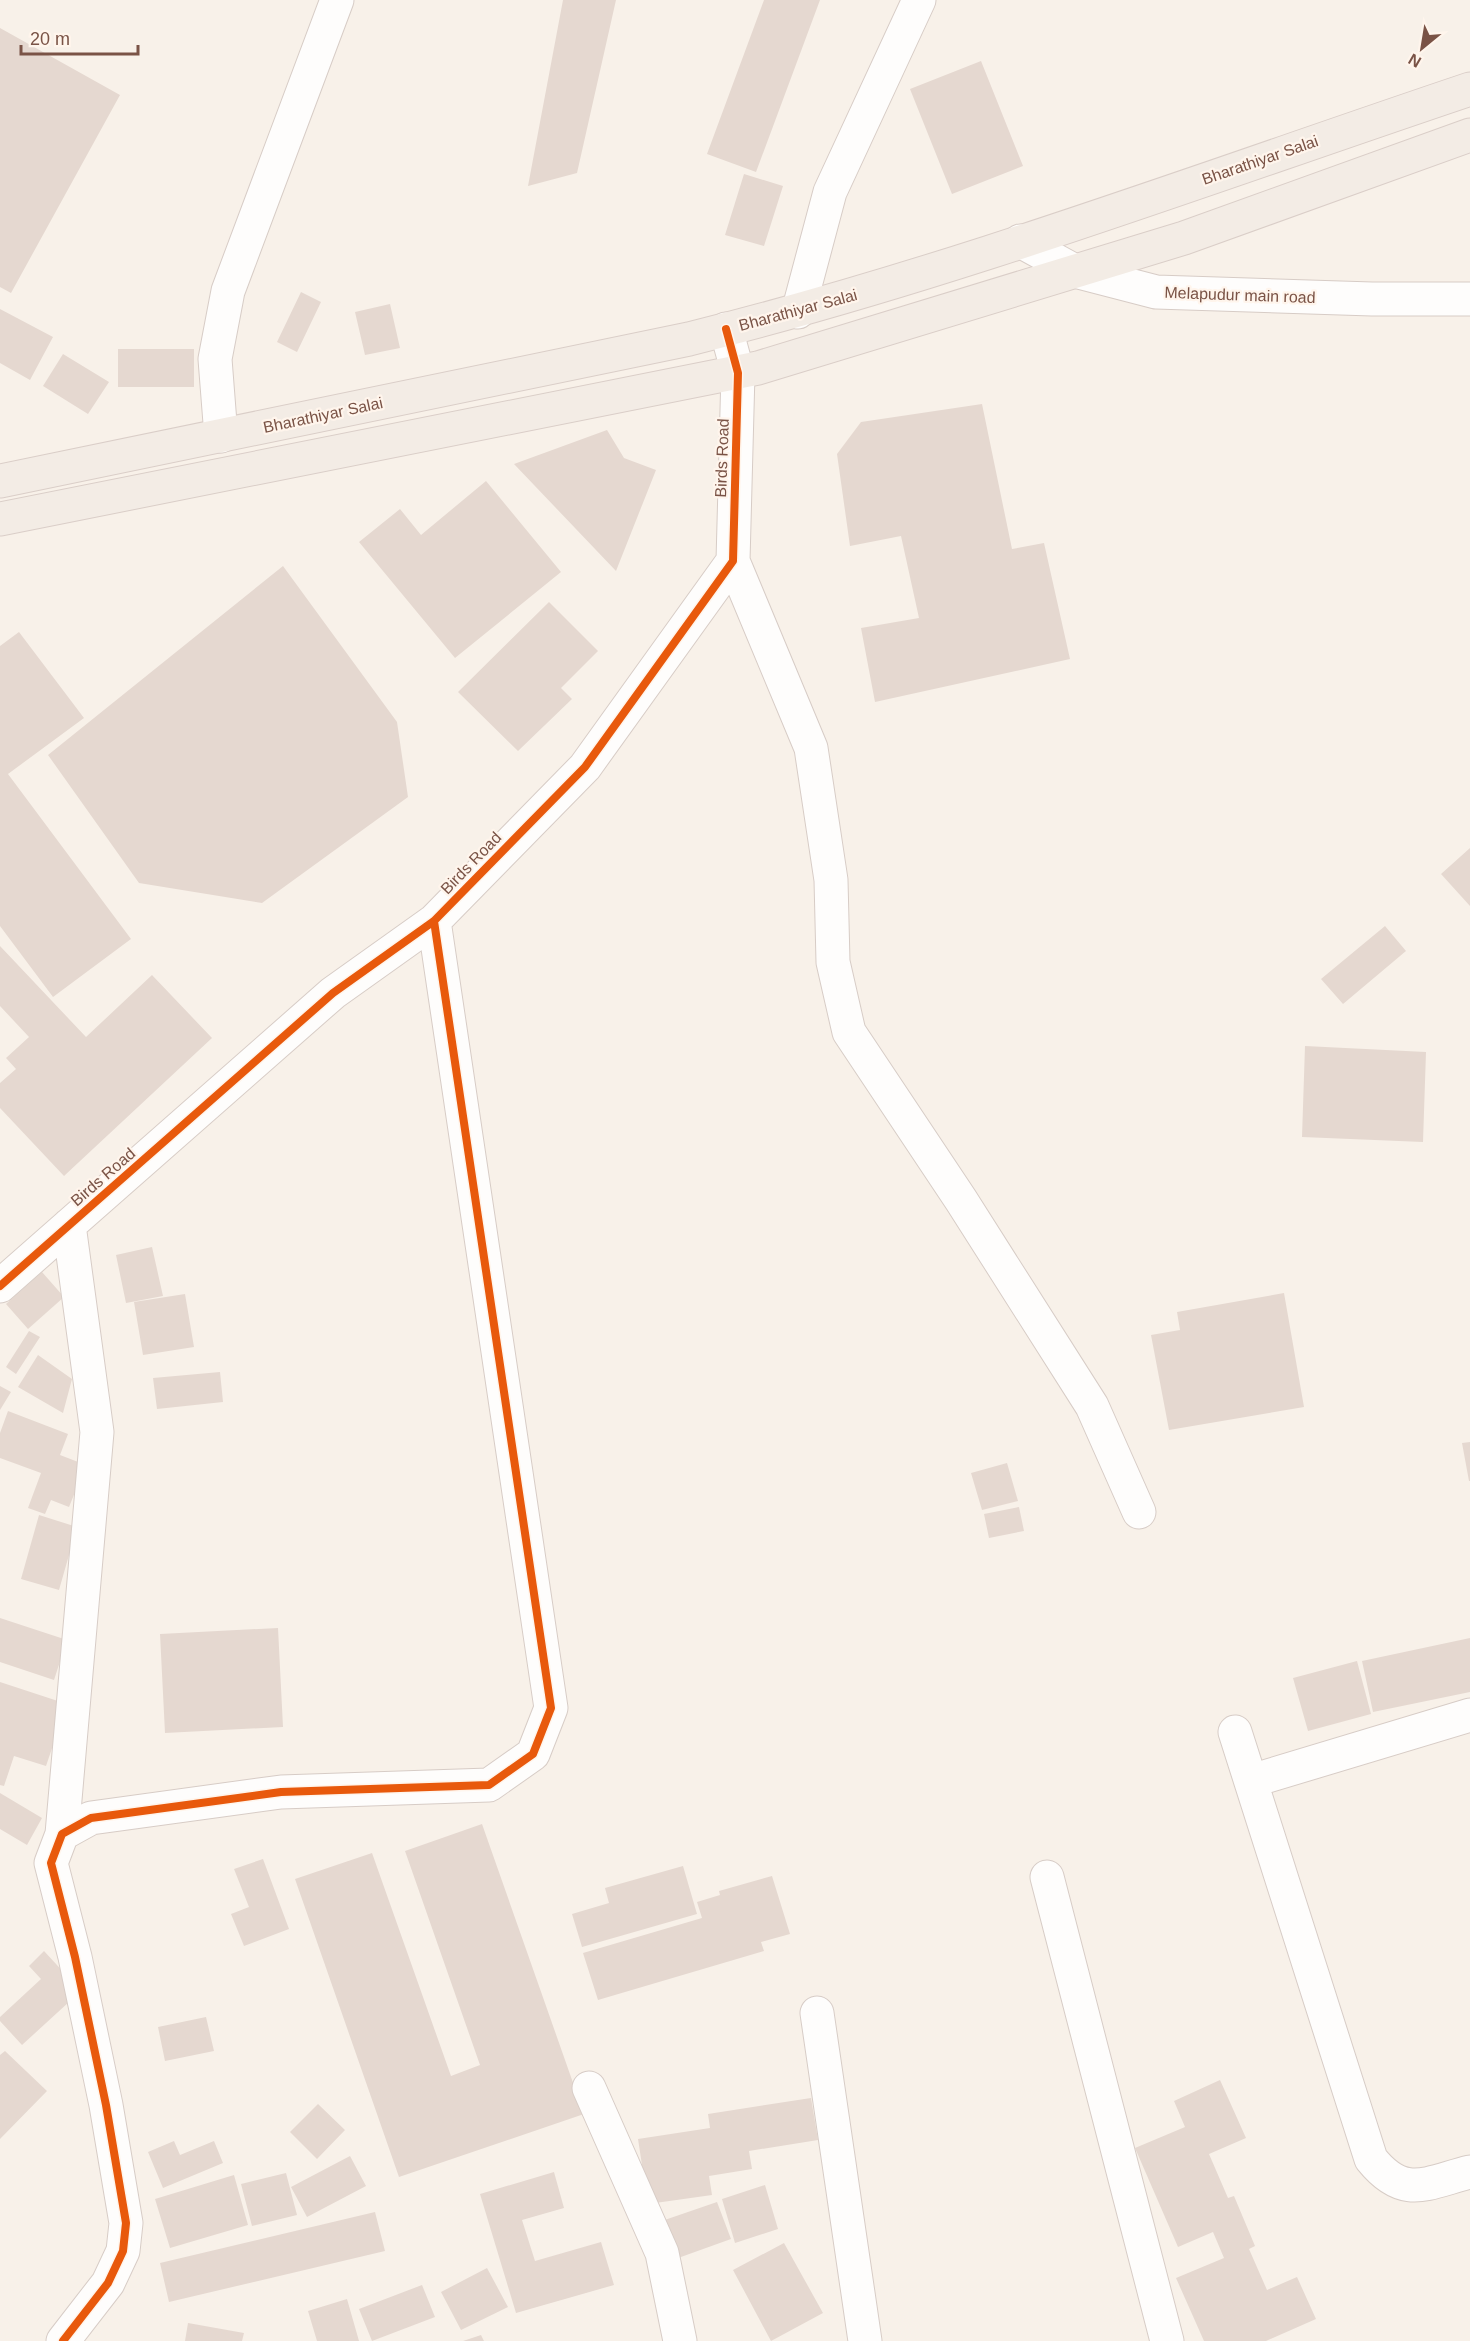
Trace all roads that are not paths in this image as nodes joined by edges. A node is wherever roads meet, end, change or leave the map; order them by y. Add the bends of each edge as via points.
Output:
1 (337, 0) edge
2 (919, 0) edge
3 (1470, 89) edge
4 (1470, 135) edge
5 (1020, 241) junction
6 (1075, 271) junction
7 (1470, 299) edge
8 (798, 312) junction
9 (726, 329) junction
10 (738, 372) junction
11 (221, 436) junction
12 (0, 481) edge
13 (0, 519) edge
14 (732, 561) junction
15 (434, 921) junction
16 (69, 1225) junction
17 (0, 1286) edge
18 (1139, 1512) dead end
19 (1470, 1715) edge
20 (1235, 1732) dead end
21 (1251, 1781) junction
22 (62, 1834) junction
23 (1047, 1877) dead end
24 (817, 2013) dead end
25 (589, 2088) dead end
26 (1470, 2172) edge
27 (63, 2341) edge
28 (680, 2341) edge
29 (865, 2341) edge
30 (1167, 2341) edge

1 - 11 street via 228,291 215,359
2 - 8 street via 830,192
3 - 5 main road, Bharathiyar Salai
4 - 6 main road via 1184,238
5 - 6 street, Melapudur main road
5 - 8 main road, Bharathiyar Salai
6 - 7 street, Melapudur main road via 1156,292
6 - 10 main road
8 - 9 main road, Bharathiyar Salai
9 - 10 street, Birds Road
9 - 11 main road, Bharathiyar Salai
10 - 13 main road
10 - 14 street, Birds Road
11 - 12 main road, Bharathiyar Salai
14 - 15 street, Birds Road via 585,767
14 - 18 street via 811,748 831,880 832,962 849,1032 962,1200 1092,1406
15 - 16 street, Birds Road via 333,993
15 - 22 street via 551,1708 533,1754 489,1785 281,1792 91,1818
16 - 17 street, Birds Road
16 - 22 street via 97,1432
19 - 21 street
20 - 21 street
21 - 26 street via 1371,2159 1385,2177 1409,2187
22 - 27 street via 51,1863 78,1968 126,2223 123,2251 108,2283
23 - 30 street
24 - 29 street
25 - 28 street via 662,2253

